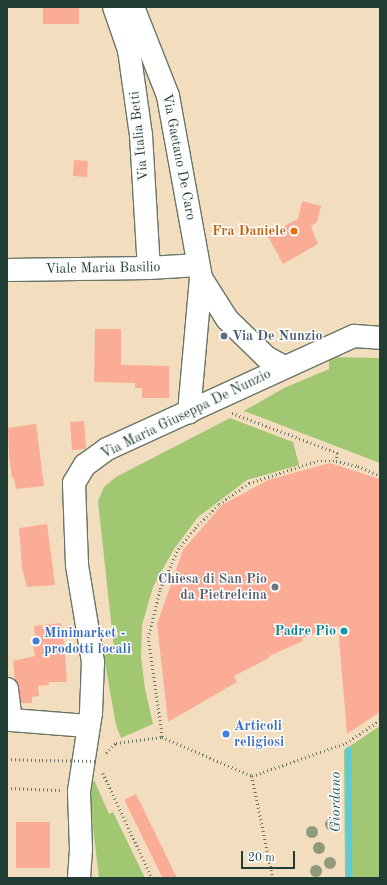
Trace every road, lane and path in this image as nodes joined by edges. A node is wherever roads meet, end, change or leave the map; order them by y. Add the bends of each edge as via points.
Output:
1 (114, 7) edge
2 (133, 7) edge
3 (149, 268) junction
4 (7, 270) edge
5 (199, 272) junction
6 (380, 338) edge
7 (284, 367) junction
8 (222, 396) junction
9 (189, 412) junction
10 (336, 460) junction
11 (380, 476) edge
12 (7, 689) edge
13 (380, 720) edge
14 (88, 726) junction
15 (162, 737) junction
16 (116, 743) dead end
17 (7, 759) edge
18 (252, 776) junction
19 (7, 788) edge
20 (79, 791) junction
21 (79, 878) edge
22 (152, 878) edge
23 (273, 878) edge

1 - 3 street, Via Italia Betti via 129,50 141,135
2 - 5 street, Via Gaetano De Caro via 168,96
3 - 4 street, Viale Maria Basilio
3 - 5 street, Viale Maria Basilio
5 - 7 street via 227,319 266,357
5 - 9 street
6 - 7 street, Via Maria Giuseppa De Nunzio via 354,336
7 - 8 street, Via Maria Giuseppa De Nunzio
8 - 9 street, Via Maria Giuseppa De Nunzio
8 - 10 path via 233,415 338,453
9 - 14 street, Via Maria Giuseppa De Nunzio via 107,450 85,465 74,483 77,565 93,662
10 - 11 path
10 - 15 path via 317,461 250,484 220,504 178,549 160,589 148,638
12 - 14 street via 11,720
13 - 18 path via 346,743
14 - 20 street, Via Maria Giuseppa De Nunzio
15 - 16 path
15 - 18 path
17 - 22 path, bridge via 97,761
18 - 23 path
19 - 20 path
20 - 21 street, Via Maria Giuseppa De Nunzio

